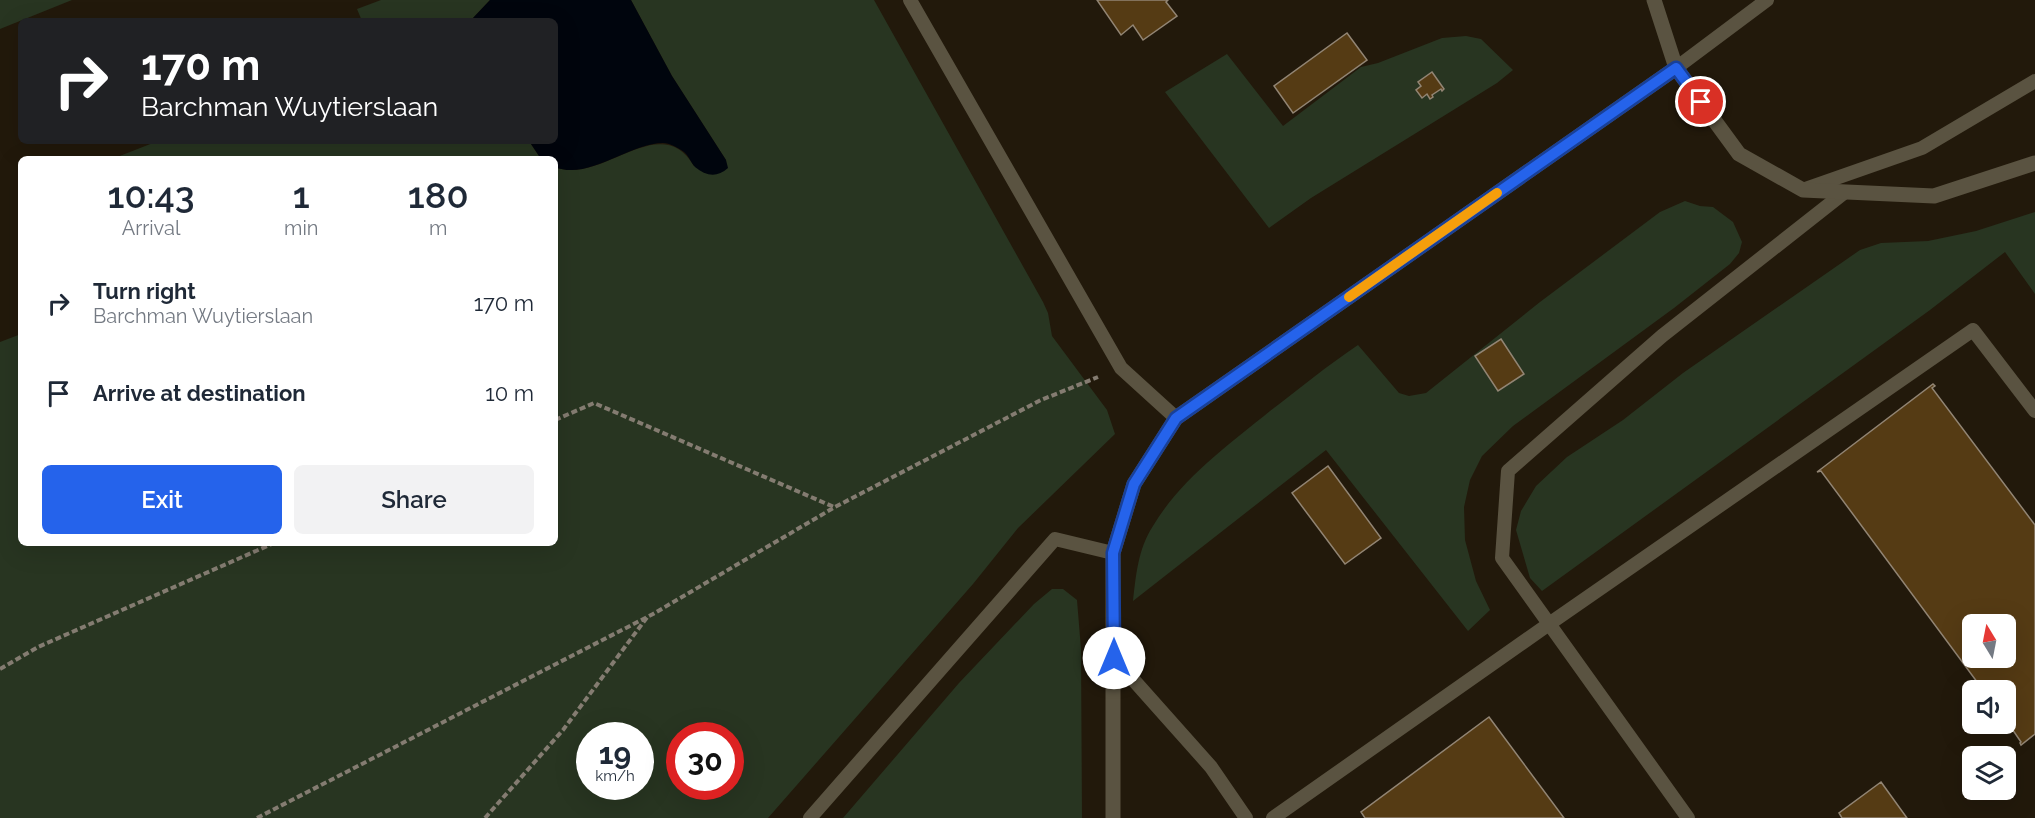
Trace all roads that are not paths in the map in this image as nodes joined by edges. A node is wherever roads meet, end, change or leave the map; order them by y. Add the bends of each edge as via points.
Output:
1 (910, 0) edge
2 (1654, 0) edge
3 (1767, 0) edge
4 (1676, 68) junction
5 (2035, 81) edge
6 (2035, 163) edge
7 (1803, 190) junction
8 (1845, 192) junction
9 (2035, 411) edge
10 (1176, 418) junction
11 (1113, 553) junction
12 (1549, 624) junction
13 (1114, 658) junction
14 (810, 818) edge
15 (1113, 818) edge
16 (1246, 818) edge
17 (1273, 818) edge
18 (1688, 818) edge

1 - 10 lane via 1121,368
2 - 4 street
3 - 4 lane
4 - 7 street via 1738,154
4 - 10 street
5 - 7 lane via 1922,148
6 - 8 street via 1934,196
7 - 8 street
8 - 12 lane via 1662,336 1508,471 1502,558
9 - 12 lane via 1973,330
10 - 11 street via 1134,484
11 - 13 street
11 - 14 lane via 1056,539
12 - 17 lane
12 - 18 lane
13 - 15 street
13 - 16 lane via 1211,767

